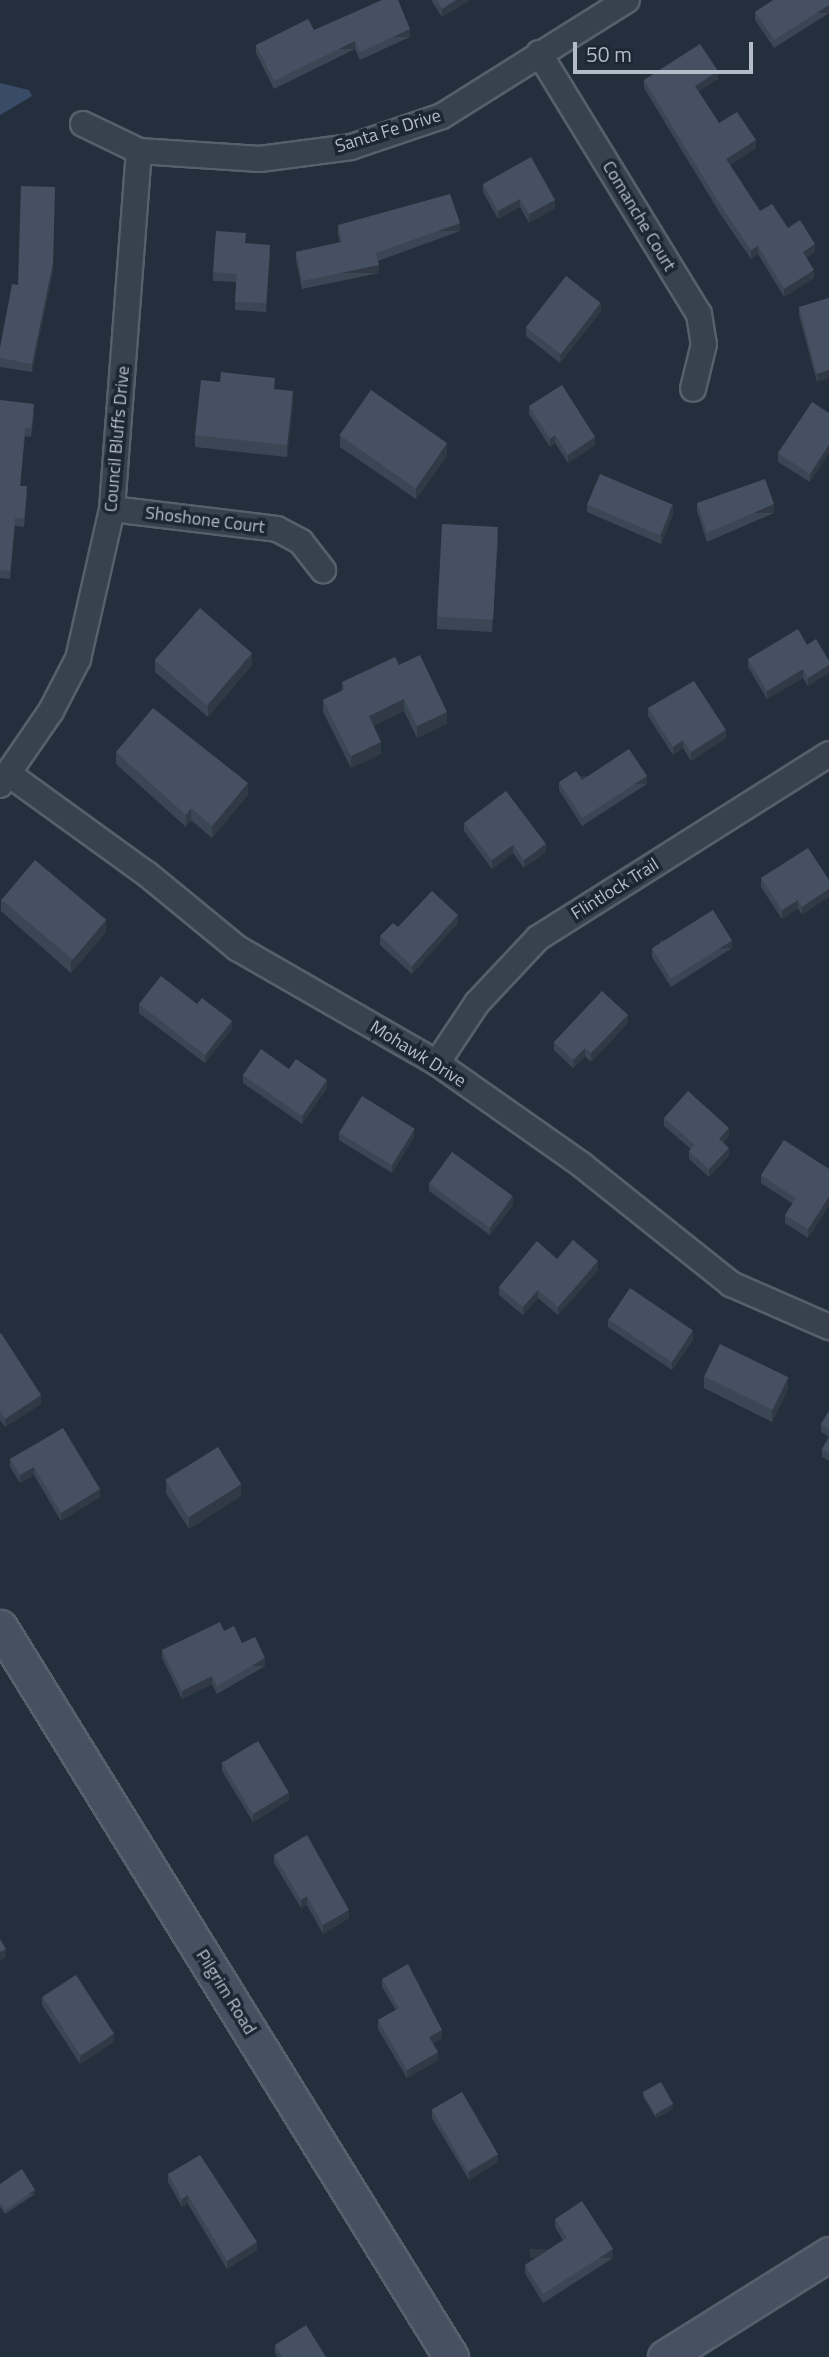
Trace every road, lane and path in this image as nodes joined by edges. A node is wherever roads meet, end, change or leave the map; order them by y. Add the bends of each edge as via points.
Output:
1 (626, 0) edge
2 (539, 52) junction
3 (83, 124) dead end
4 (139, 151) junction
5 (693, 390) dead end
6 (112, 509) junction
7 (323, 570) dead end
8 (829, 754) edge
9 (5, 780) edge
10 (438, 1063) junction
11 (829, 1327) edge
12 (0, 1627) edge
13 (829, 2254) edge
14 (451, 2357) edge
15 (665, 2357) edge

1 - 2 street, Santa Fe Drive
2 - 4 street, Santa Fe Drive via 442,116 351,146 260,159
2 - 5 street, Comanche Court via 699,314 704,344
3 - 4 street, Santa Fe Drive
4 - 6 street, Council Bluffs Drive
6 - 7 street, Shoshone Court via 277,529 301,542
6 - 9 street, Council Bluffs Drive via 78,659
8 - 10 street, Flintlock Trail via 538,938 477,1003
9 - 10 street, Mohawk Drive via 147,874 237,948
10 - 11 street, Mohawk Drive via 582,1166 730,1284
12 - 14 street, Pilgrim Road
13 - 15 street

